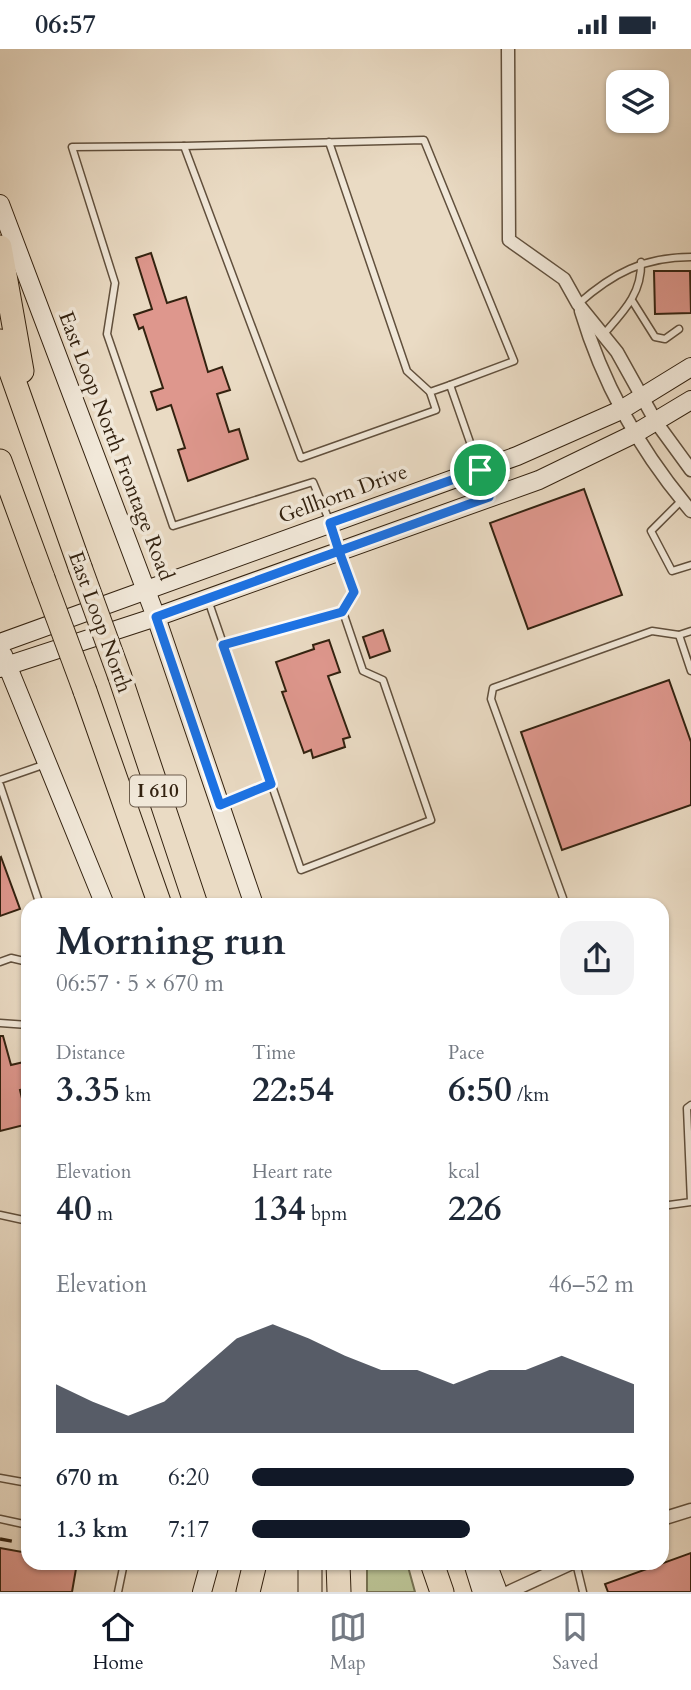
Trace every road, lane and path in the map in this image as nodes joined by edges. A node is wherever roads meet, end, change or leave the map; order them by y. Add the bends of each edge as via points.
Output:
1 (508, 49) edge
2 (328, 142) junction
3 (184, 146) junction
4 (0, 204) edge
5 (0, 247) edge
6 (691, 257) edge
7 (641, 263) junction
8 (633, 302) junction
9 (578, 304) junction
10 (679, 329) dead end
11 (603, 335) junction
12 (0, 341) edge
13 (691, 367) edge
14 (450, 385) junction
15 (430, 392) junction
16 (644, 397) junction
17 (691, 400) edge
18 (621, 410) junction
19 (656, 422) junction
20 (636, 433) junction
21 (35, 439) junction
22 (0, 461) edge
23 (480, 470) junction
24 (691, 470) edge
25 (489, 497) junction
26 (682, 500) junction
27 (691, 511) edge
28 (330, 523) junction
29 (339, 551) junction
30 (691, 565) edge
31 (145, 590) junction
32 (207, 598) junction
33 (342, 612) junction
34 (156, 617) junction
35 (691, 631) edge
36 (679, 635) junction
37 (0, 643) edge
38 (223, 645) junction
39 (3, 661) edge
40 (691, 671) edge
41 (48, 764) junction
42 (0, 782) edge
43 (271, 784) junction
44 (220, 805) junction
45 (38, 898) edge
46 (102, 898) edge
47 (158, 898) edge
48 (194, 898) edge
49 (252, 898) edge
50 (563, 898) dead end
51 (21, 960) edge
52 (0, 962) edge
53 (0, 1023) edge
54 (21, 1024) edge
55 (691, 1105) edge
56 (691, 1204) edge
57 (669, 1206) edge
58 (0, 1215) edge
59 (21, 1220) edge
60 (0, 1478) edge
61 (21, 1482) edge
62 (691, 1510) edge
63 (669, 1517) edge
64 (0, 1519) edge
65 (21, 1524) edge
66 (123, 1570) edge
67 (208, 1570) edge
68 (253, 1570) edge
69 (310, 1570) edge
70 (338, 1570) edge
71 (434, 1570) edge
72 (475, 1570) edge
73 (490, 1570) edge
74 (558, 1570) edge
75 (576, 1570) edge
76 (118, 1592) edge
77 (202, 1592) edge
78 (248, 1592) edge
79 (310, 1592) edge
80 (338, 1592) edge
81 (442, 1592) edge
82 (482, 1592) edge
83 (498, 1592) edge
84 (509, 1592) edge
85 (583, 1592) edge

1 - 9 street via 509,240 564,279
2 - 3 lane
2 - 14 lane via 424,140 514,361
2 - 15 lane via 407,371
3 - 15 lane via 301,458 436,410
3 - 28 lane via 72,147 115,283 107,334 173,526 313,482
4 - 31 main road, East Loop North Frontage Road
5 - 21 highway
6 - 7 lane
7 - 8 lane via 642,277
7 - 9 lane via 619,272
8 - 10 lane via 655,337 665,339
8 - 11 lane
9 - 11 street
9 - 18 street via 594,356
11 - 16 street
12 - 21 highway, East Loop North / I 610
13 - 16 main road, Gellhorn Drive
14 - 15 lane
14 - 23 lane
16 - 18 main road, Gellhorn Drive
16 - 19 street
17 - 19 main road
18 - 20 street
18 - 23 main road, Gellhorn Drive
19 - 20 main road
19 - 24 street
20 - 25 main road
20 - 26 street
21 - 48 highway, East Loop North / I 610, bridge
22 - 47 highway, East Loop North / I 610, bridge
23 - 25 main road
23 - 28 main road, Gellhorn Drive
25 - 29 main road
26 - 27 street
26 - 30 lane via 651,531 672,571
28 - 29 main road
28 - 31 main road, Gellhorn Drive
29 - 32 main road
29 - 33 lane via 354,592
31 - 34 main road, East Loop North Frontage Road
31 - 37 main road, Gellhorn Drive
32 - 34 main road
32 - 38 lane
33 - 38 lane
33 - 43 lane via 363,671 383,680 431,820 301,870
34 - 39 main road
34 - 44 main road, East Loop North Frontage Road
35 - 36 lane
36 - 40 lane
36 - 50 lane via 652,631 493,688 491,699
38 - 43 lane
39 - 41 main road
41 - 42 lane
41 - 46 main road
42 - 45 lane
43 - 44 lane
44 - 49 main road, East Loop North Frontage Road
51 - 52 lane
53 - 54 lane
55 - 56 lane via 686,1125
56 - 57 lane
58 - 59 lane
60 - 61 lane
62 - 63 street
64 - 65 lane
66 - 76 lane
67 - 77 main road
68 - 78 highway
69 - 79 highway
70 - 80 highway
71 - 81 highway
72 - 82 main road
73 - 83 main road
74 - 84 street
75 - 85 lane

